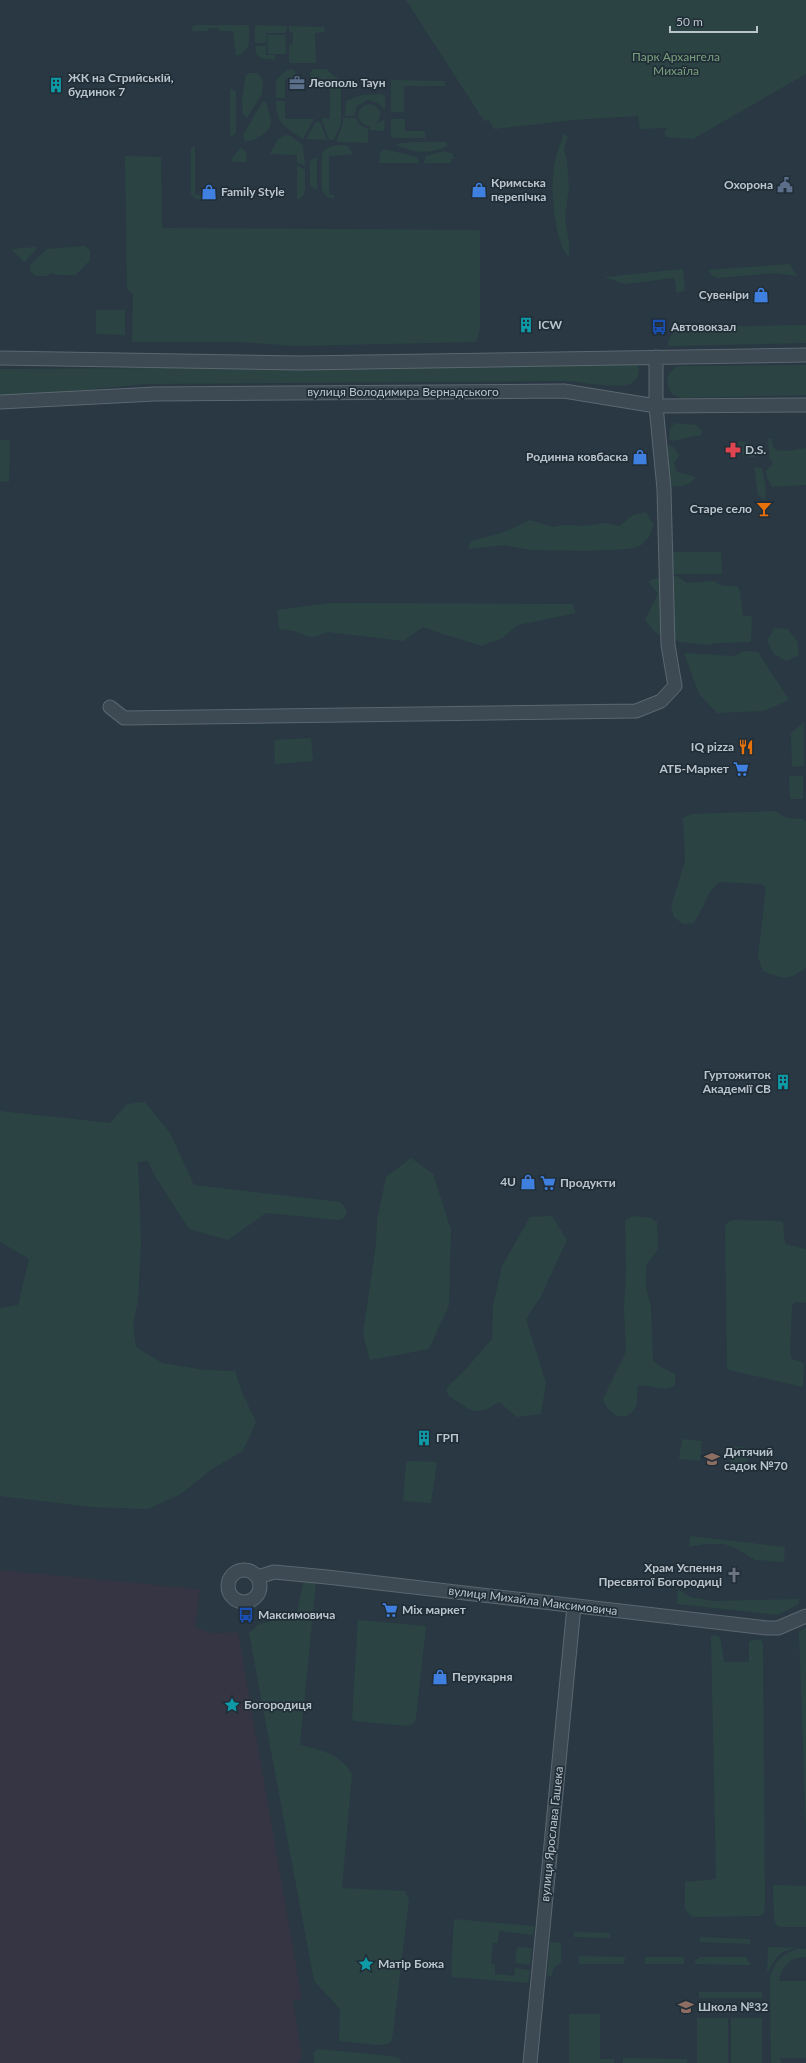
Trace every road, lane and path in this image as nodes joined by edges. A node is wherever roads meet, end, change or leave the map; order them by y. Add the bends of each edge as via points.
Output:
1 (806, 355) edge
2 (656, 357) junction
3 (0, 358) edge
4 (0, 402) edge
5 (806, 405) edge
6 (656, 406) junction
7 (110, 707) dead end
8 (258, 1577) dead end
9 (574, 1606) junction
10 (806, 1616) edge
11 (530, 2063) edge

1 - 2 street
2 - 3 street via 301,363
2 - 6 street
4 - 6 street, вулиця Володимира Вернадського via 155,394 564,391
5 - 6 street, вулиця Володимира Вернадського
6 - 7 street via 664,489 668,645 675,686 661,701 636,711 315,716 124,718
8 - 9 street, вулиця Михайла Максимовича via 274,1572
9 - 10 street, вулиця Михайла Максимовича via 767,1628 778,1628
9 - 11 street, вулиця Ярослава Гашека

